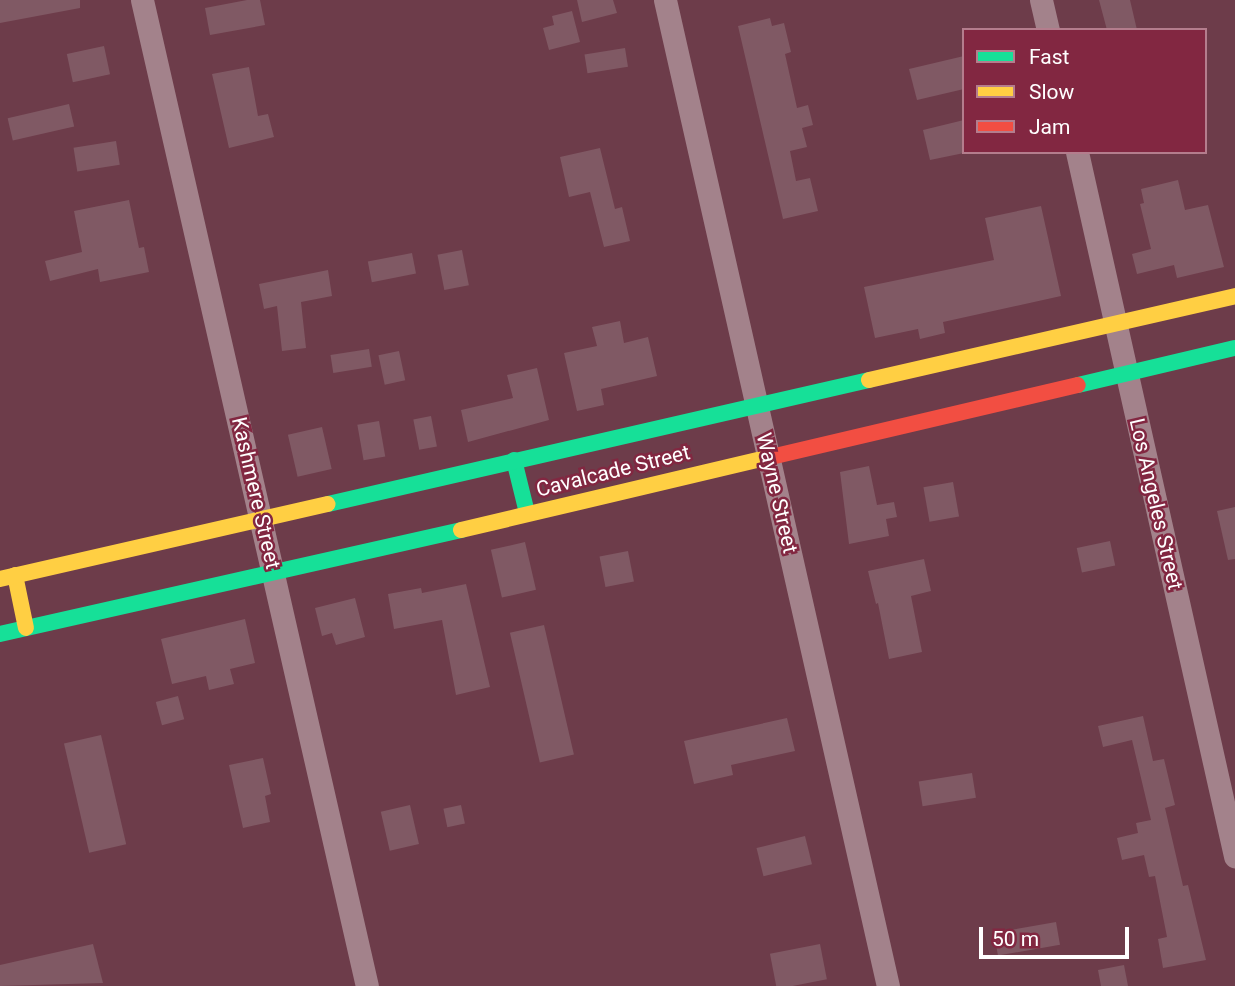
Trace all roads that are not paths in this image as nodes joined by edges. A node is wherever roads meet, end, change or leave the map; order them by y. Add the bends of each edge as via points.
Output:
1 (142, 0) edge
2 (665, 0) edge
3 (1041, 0) edge
4 (1048, 28) edge
5 (1077, 154) edge
6 (1235, 296) edge
7 (1117, 324) junction
8 (1235, 348) edge
9 (1127, 374) junction
10 (758, 404) junction
11 (769, 455) junction
12 (514, 460) junction
13 (527, 513) junction
14 (262, 519) junction
15 (275, 573) junction
16 (8, 577) edge
17 (26, 628) junction
18 (0, 634) edge
19 (1235, 856) edge
20 (367, 986) edge
21 (888, 986) edge

1 - 14 street, Kashmere Street
2 - 10 street, Wayne Street
3 - 4 street
5 - 7 street, Los Angeles Street
6 - 7 main road, Cavalcade Street
7 - 9 street, Los Angeles Street
7 - 10 main road, Cavalcade Street
8 - 9 main road, Cavalcade Street
9 - 11 main road, Cavalcade Street
9 - 19 street, Los Angeles Street
10 - 11 street, Wayne Street
10 - 12 main road, Cavalcade Street
11 - 13 main road, Cavalcade Street
11 - 21 street, Wayne Street
12 - 13 main road
12 - 14 main road, Cavalcade Street
13 - 15 main road, Cavalcade Street
14 - 15 street, Kashmere Street
14 - 16 main road, Cavalcade Street
15 - 17 main road, Cavalcade Street
15 - 20 street, Kashmere Street
16 - 17 main road
17 - 18 main road, Cavalcade Street

